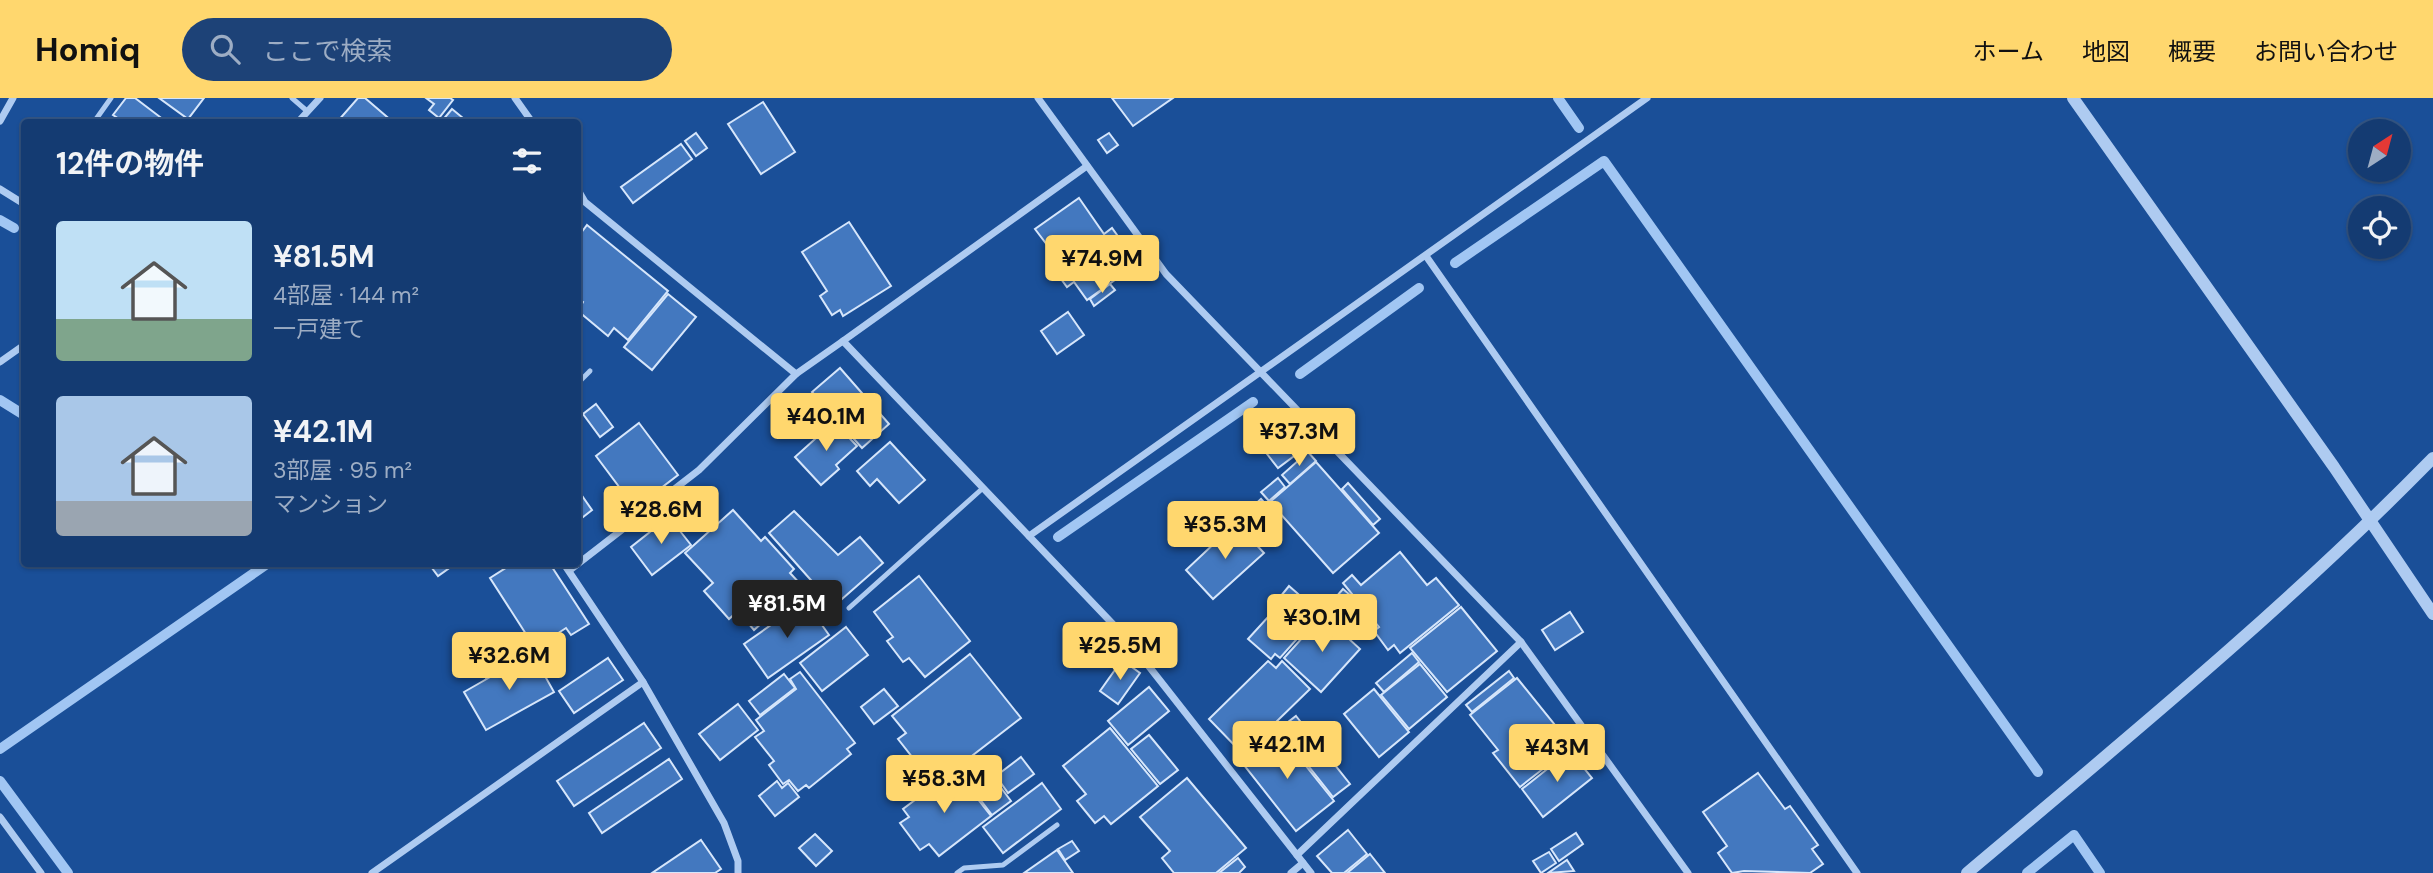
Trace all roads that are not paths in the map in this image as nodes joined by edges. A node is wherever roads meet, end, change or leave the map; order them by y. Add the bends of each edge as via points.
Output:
1 (13, 98) edge
2 (111, 98) edge
3 (292, 98) edge
4 (320, 98) edge
5 (515, 98) edge
6 (1038, 98) edge
7 (1647, 98) edge
8 (2073, 98) edge
9 (307, 111) junction
10 (96, 119) edge
11 (300, 119) edge
12 (530, 119) edge
13 (0, 121) edge
14 (1087, 166) junction
15 (0, 189) edge
16 (581, 194) edge
17 (21, 202) edge
18 (1426, 256) junction
19 (843, 341) junction
20 (21, 347) edge
21 (0, 362) edge
22 (590, 371) dead end
23 (1263, 373) junction
24 (796, 374) junction
25 (581, 380) edge
26 (2433, 458) edge
27 (983, 488) junction
28 (2371, 522) junction
29 (1029, 536) junction
30 (581, 561) edge
31 (566, 567) edge
32 (573, 567) edge
33 (569, 570) junction
34 (849, 608) dead end
35 (2433, 614) edge
36 (1521, 642) junction
37 (643, 682) junction
38 (0, 817) edge
39 (1057, 825) dead end
40 (1297, 855) junction
41 (1303, 863) junction
42 (41, 873) edge
43 (372, 873) edge
44 (738, 873) edge
45 (957, 873) edge
46 (1292, 873) edge
47 (1311, 873) edge
48 (1688, 873) edge
49 (1857, 873) edge
50 (1967, 873) edge

1 - 13 street
2 - 10 lane
3 - 9 lane
4 - 9 street
5 - 12 street
6 - 14 street
7 - 18 street
8 - 28 street
9 - 11 street
14 - 19 street
14 - 23 street via 1166,274
15 - 17 street
16 - 24 street
18 - 23 street
18 - 49 street
19 - 24 street
19 - 27 street
20 - 21 street
22 - 25 lane
23 - 29 street
23 - 36 street
24 - 30 street via 699,470
26 - 28 street
27 - 29 street
27 - 34 lane
28 - 35 street
28 - 50 street via 2197,679
29 - 40 street via 1129,641
31 - 33 street
32 - 33 street
33 - 37 street
36 - 40 street
36 - 48 street
37 - 43 street
37 - 44 street via 724,823
38 - 42 street
39 - 45 lane via 1003,865
40 - 41 street
41 - 46 street
41 - 47 street

